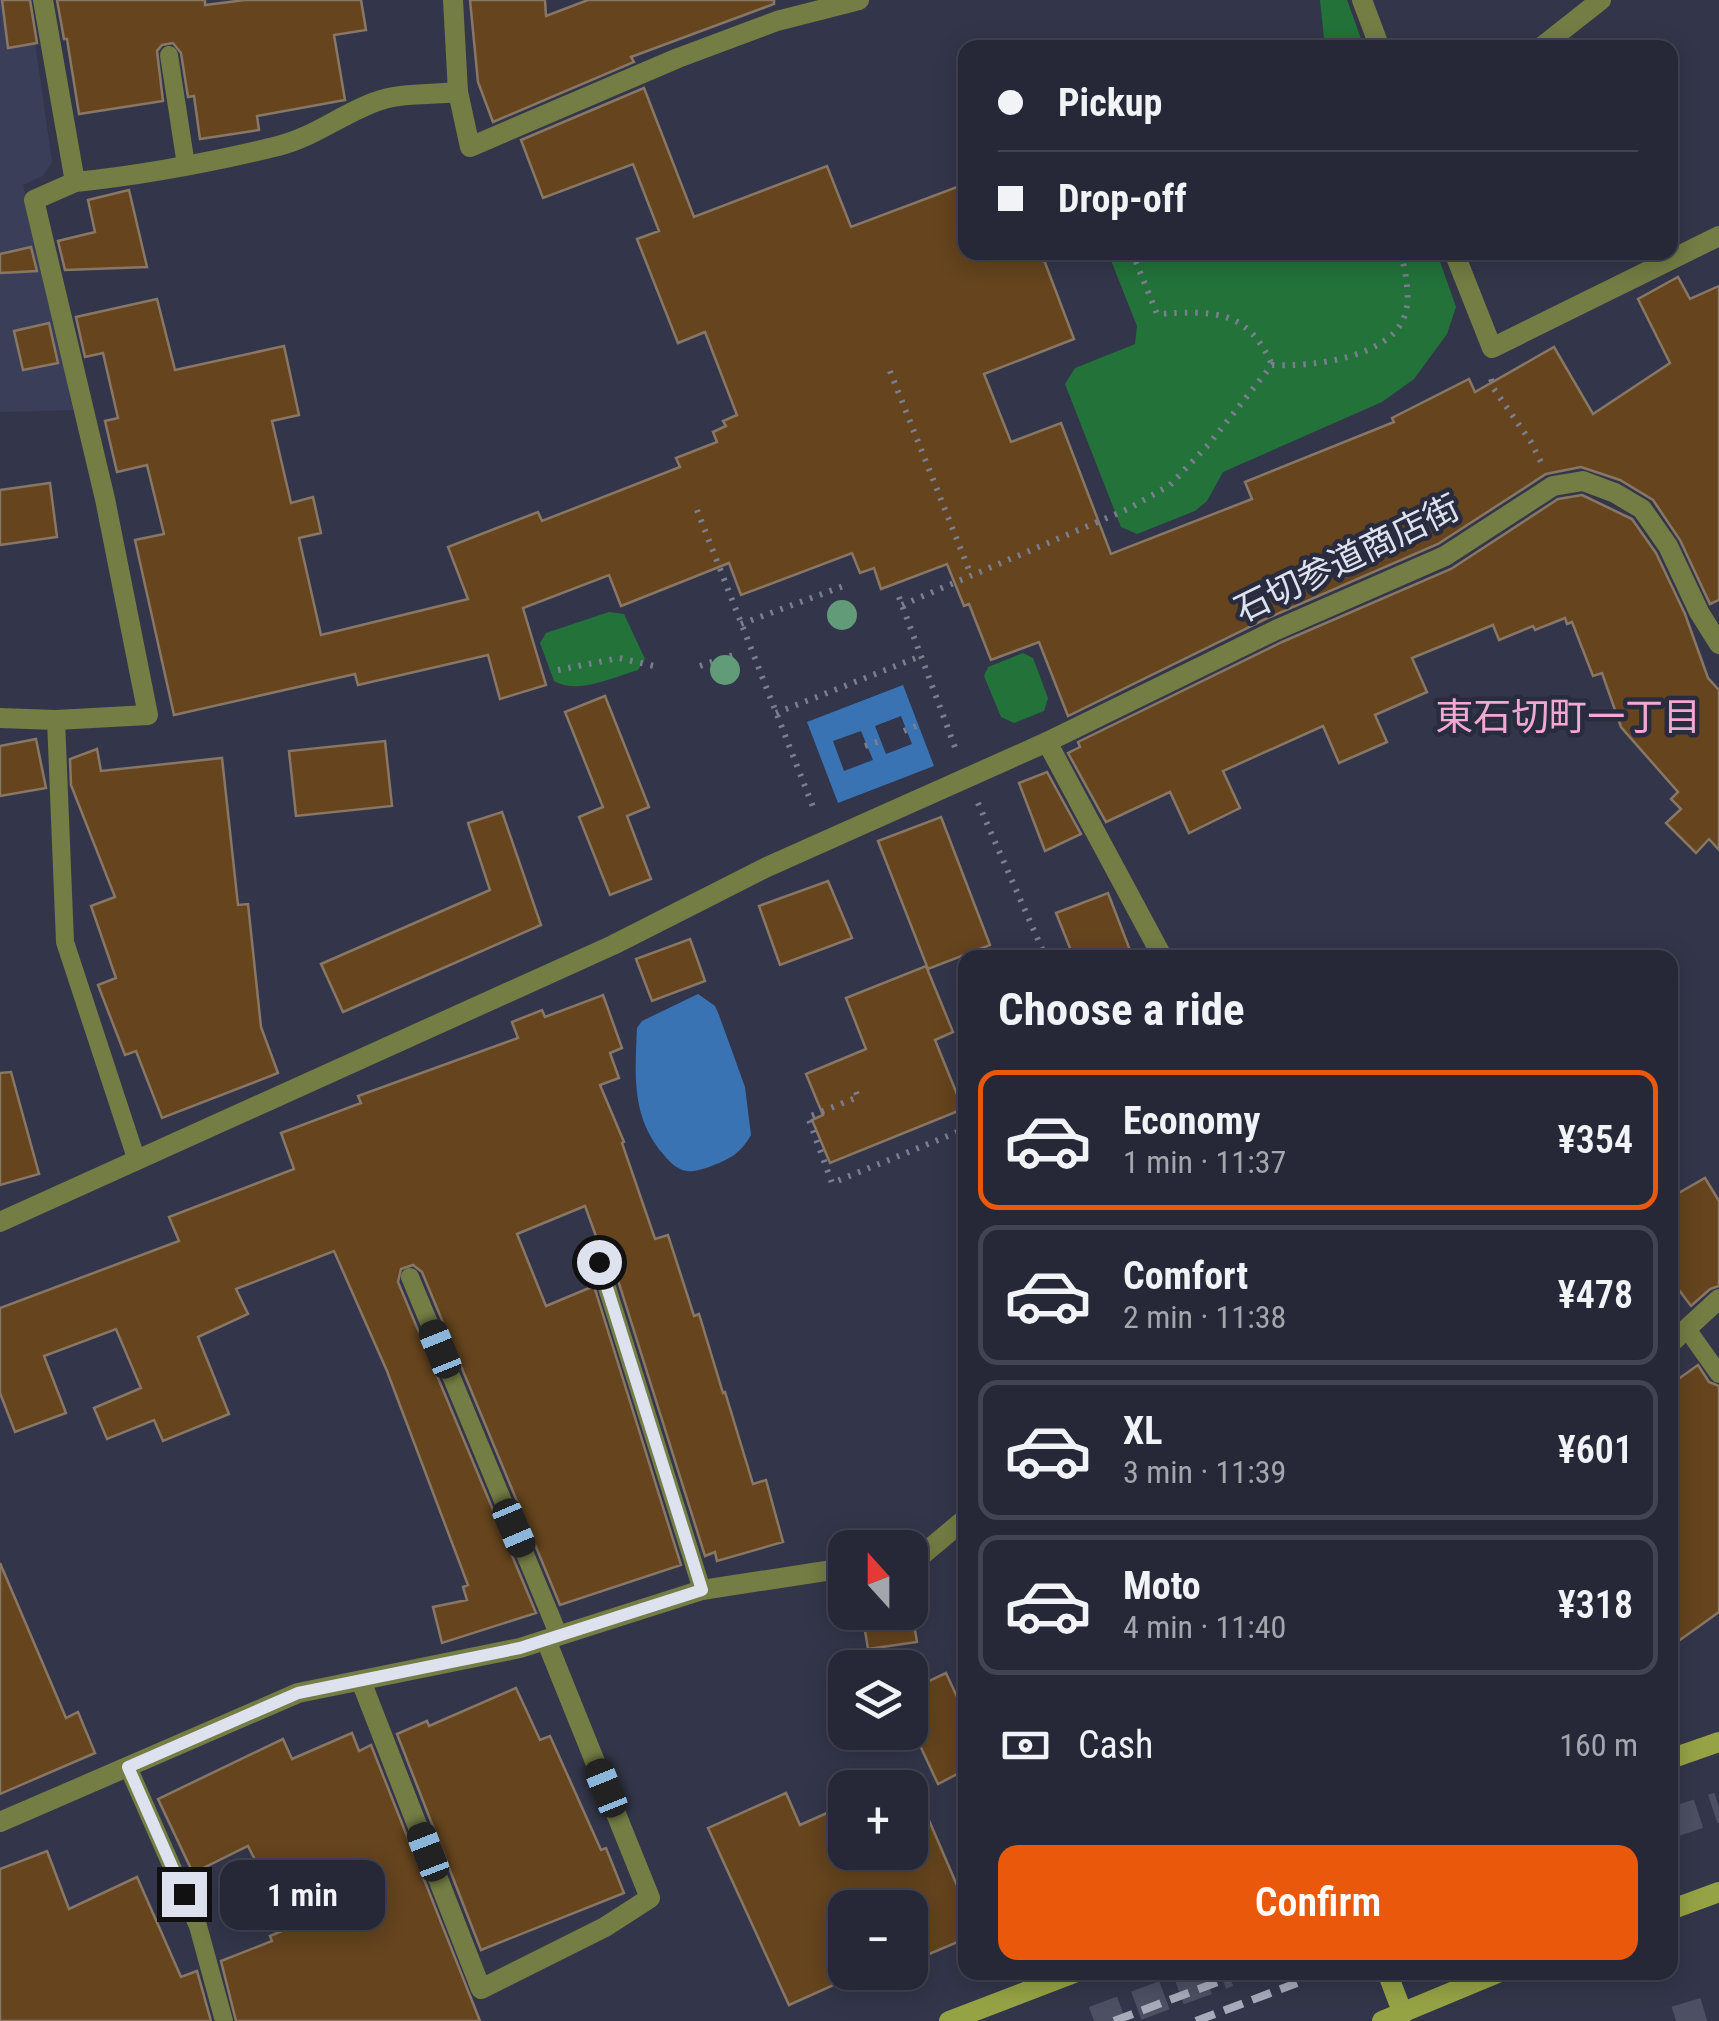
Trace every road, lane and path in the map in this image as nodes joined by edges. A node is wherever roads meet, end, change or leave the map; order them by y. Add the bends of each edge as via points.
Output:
1 (43, 0) edge
2 (453, 0) edge
3 (859, 0) edge
4 (1362, 0) edge
5 (1601, 0) edge
6 (1377, 40) edge
7 (1550, 40) edge
8 (168, 55) dead end
9 (458, 92) junction
10 (186, 165) junction
11 (75, 182) junction
12 (1719, 236) edge
13 (1678, 256) edge
14 (1135, 260) edge
15 (1402, 260) edge
16 (1457, 260) edge
17 (1670, 260) edge
18 (1492, 348) junction
19 (1272, 365) junction
20 (890, 371) dead end
21 (1553, 486) junction
22 (697, 510) dead end
23 (972, 575) junction
24 (849, 584) dead end
25 (741, 624) junction
26 (1719, 644) edge
27 (733, 655) dead end
28 (921, 656) junction
29 (654, 666) dead end
30 (700, 666) dead end
31 (558, 670) dead end
32 (776, 714) junction
33 (0, 718) edge
34 (56, 720) junction
35 (921, 724) dead end
36 (904, 730) dead end
37 (882, 740) dead end
38 (1048, 742) junction
39 (865, 746) dead end
40 (967, 778) junction
41 (826, 841) junction
42 (1042, 950) edge
43 (1159, 950) edge
44 (856, 1092) dead end
45 (958, 1132) edge
46 (137, 1161) junction
47 (0, 1222) edge
48 (599, 1262) dead end
49 (410, 1277) dead end
50 (1719, 1298) edge
51 (1686, 1329) junction
52 (1678, 1336) edge
53 (1719, 1374) edge
54 (958, 1526) edge
55 (928, 1551) edge
56 (828, 1571) edge
57 (702, 1590) junction
58 (552, 1638) junction
59 (361, 1680) junction
60 (1719, 1742) edge
61 (1678, 1756) edge
62 (128, 1767) junction
63 (0, 1822) edge
64 (1719, 1892) edge
65 (1678, 1907) edge
66 (1056, 1980) edge
67 (1389, 1980) edge
68 (1482, 1980) edge
69 (1397, 2019) edge
70 (224, 2021) edge
71 (949, 2021) edge

1 - 11 street
2 - 9 street
3 - 9 street via 678,58 470,147
4 - 6 street
5 - 7 street
8 - 10 lane
9 - 10 street via 380,100 279,146
10 - 11 street
11 - 34 street via 34,200 148,715
12 - 13 street
14 - 19 path via 1157,314 1231,319 1254,331
15 - 19 path via 1408,303 1394,335 1340,360
16 - 18 street
17 - 18 street
18 - 21 path via 1484,357 1494,389
19 - 23 path via 1170,485 1128,510
20 - 23 path
21 - 26 street via 1583,482 1642,509
21 - 38 street, 石切参道商店街 via 1445,556
22 - 25 path
23 - 28 path via 901,601
24 - 25 path
25 - 32 path
27 - 30 path
28 - 32 path
28 - 40 path
29 - 31 path via 619,658
32 - 41 path
33 - 34 street
34 - 46 lane via 64,942
35 - 36 path
37 - 39 path
38 - 40 street, 石切参道商店街
38 - 43 street
40 - 41 street, 石切参道商店街
40 - 42 path
41 - 46 street, 石切参道商店街
44 - 45 path via 808,1117 832,1183
46 - 47 street, 石切参道商店街
48 - 57 lane
49 - 58 lane
50 - 51 street
51 - 52 street
51 - 53 lane
54 - 55 street
56 - 57 street
57 - 58 street
58 - 59 street
58 - 59 street via 650,1898 481,1989
59 - 62 street via 298,1693
60 - 61 main road
62 - 63 street
62 - 70 lane via 198,1926
64 - 65 main road
66 - 71 main road
67 - 69 main road
68 - 69 main road

